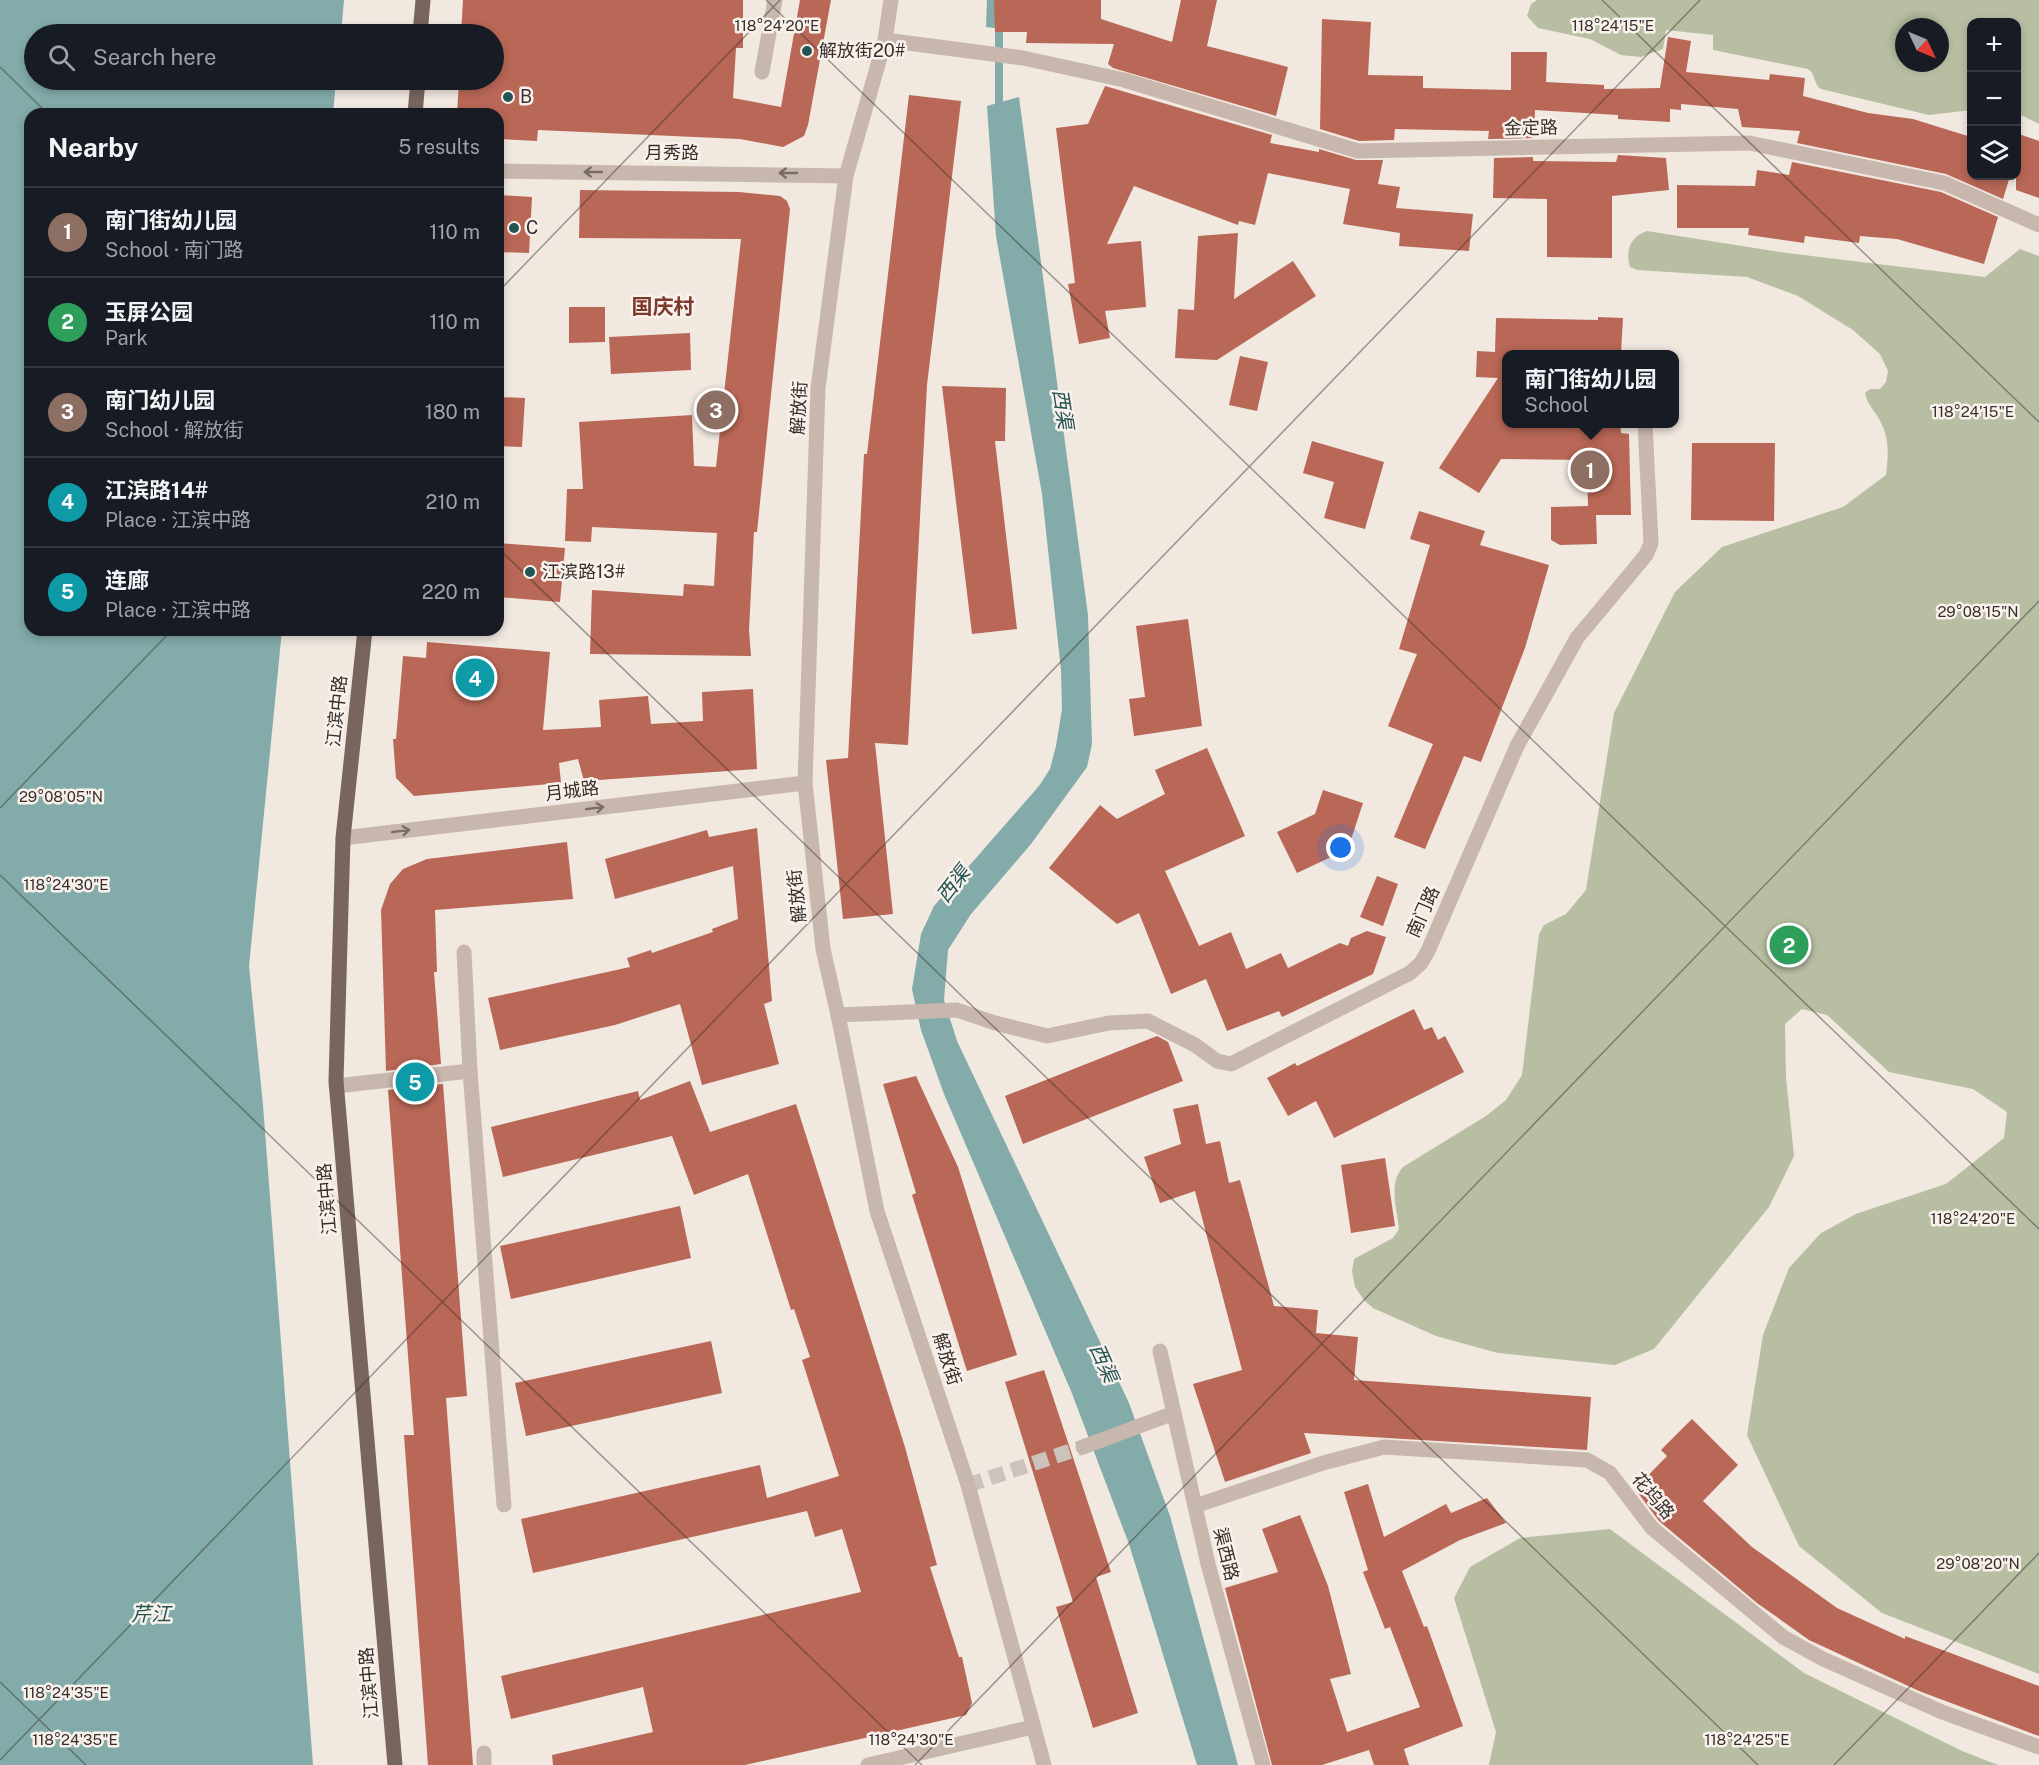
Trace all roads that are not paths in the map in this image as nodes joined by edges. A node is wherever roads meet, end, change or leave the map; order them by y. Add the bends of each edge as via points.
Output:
1 (423, 0) edge
2 (775, 0) edge
3 (891, 0) edge
4 (421, 24) edge
5 (885, 40) junction
6 (762, 72) dead end
7 (417, 90) edge
8 (416, 108) edge
9 (504, 171) edge
10 (846, 176) junction
11 (2039, 225) edge
12 (1645, 428) edge
13 (363, 636) edge
14 (805, 783) junction
15 (343, 838) junction
16 (464, 952) dead end
17 (838, 1015) junction
18 (470, 1071) junction
19 (336, 1086) junction
20 (1160, 1351) dead end
21 (1174, 1413) junction
22 (1083, 1447) tunnel mouth
23 (504, 1505) dead end
24 (1195, 1506) junction
25 (1033, 1727) junction
26 (2039, 1747) edge
27 (395, 1765) edge
28 (868, 1765) edge
29 (1044, 1765) edge
30 (1263, 1765) edge

1 - 4 main road
2 - 6 street
3 - 5 street, 解放街
5 - 10 street, 解放街
5 - 11 street, 金定路 via 1023,57 1124,80 1358,152 1749,143 1944,183
7 - 8 main road
10 -> 9 street, 月秀路
10 - 14 street, 解放街 via 818,388
12 - 17 street, 南门路 via 1651,543 1646,555 1572,648 1517,746 1428,951 1410,973 1230,1064 1217,1061 1148,1021 1109,1023 1047,1036 957,1010
13 - 15 main road, 江滨中路
15 -> 14 street, 月城路
14 - 17 street, 解放街 via 823,949
15 - 19 main road, 江滨中路
16 - 18 street
17 - 25 street, 解放街 via 877,1211 968,1485
18 - 19 street
18 - 23 street
19 - 27 main road, 江滨中路
20 - 21 street, 渠西路
21 - 22 street
21 - 24 street, 渠西路
24 - 26 street, 花坞路 via 1384,1447 1587,1460 1610,1473 1652,1528 1783,1637 1942,1712
24 - 30 street, 渠西路
25 - 28 street
25 - 29 street, 解放街

